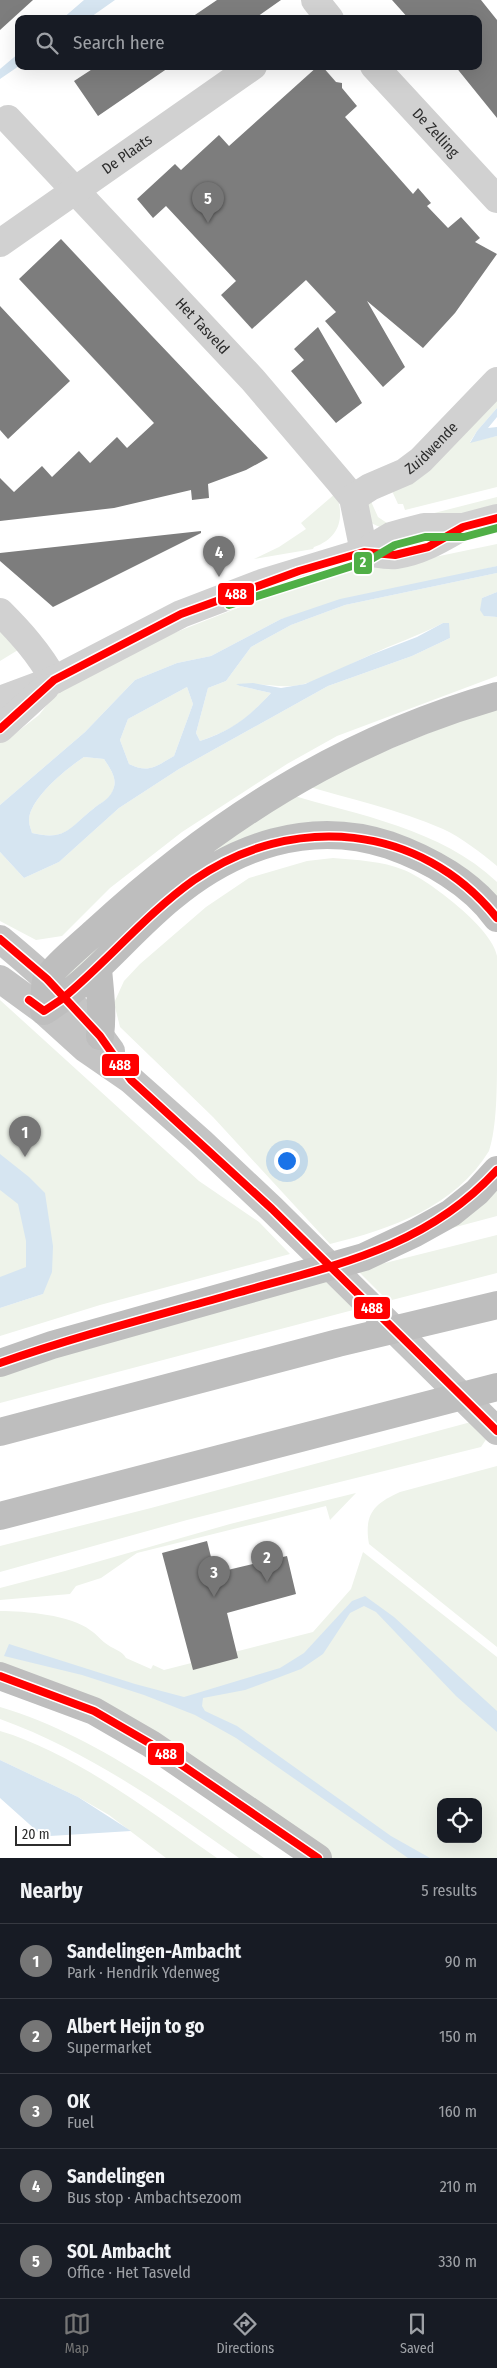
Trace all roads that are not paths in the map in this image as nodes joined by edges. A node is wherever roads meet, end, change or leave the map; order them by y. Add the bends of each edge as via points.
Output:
1 (315, 0) edge
2 (327, 15) edge
3 (247, 70) edge
4 (378, 70) edge
5 (8, 119) dead end
6 (76, 192) junction
7 (497, 199) edge
8 (0, 243) edge
9 (497, 382) edge
10 (352, 498) junction
11 (497, 518) edge
12 (364, 552) junction
13 (0, 612) edge
14 (54, 680) junction
15 (497, 696) edge
16 (0, 700) edge
17 (0, 729) edge
18 (497, 918) edge
19 (0, 939) edge
20 (98, 969) junction
21 (0, 979) edge
22 (52, 996) junction
23 (100, 1036) junction
24 (131, 1080) junction
25 (497, 1170) edge
26 (497, 1305) edge
27 (0, 1363) edge
28 (497, 1387) edge
29 (497, 1431) edge
30 (0, 1432) edge
31 (0, 1516) edge
32 (0, 1676) edge
33 (318, 1858) edge

1 - 2 street
3 - 6 street, De Plaats
4 - 7 street, De Zelling
5 - 6 street, Het Tasveld
6 - 8 street, De Plaats
6 - 10 street, Het Tasveld via 253,380
9 - 10 street, Zuidwende via 421,460 405,472
10 - 12 street, Het Tasveld
11 - 12 street via 463,526 424,527 404,532
12 - 14 street via 226,596 153,628
13 - 14 street via 35,649
14 - 16 street
14 - 17 street
15 - 22 highway via 421,721 350,752 283,788 228,824 139,891
18 - 20 highway via 473,891 443,870 406,851 364,837 320,834 280,840 224,861 172,897
19 - 22 main road
20 - 22 highway
20 - 23 highway via 103,1013
21 - 22 main road
22 - 23 main road
22 - 24 main road via 86,1049
23 - 24 main road
24 - 29 main road via 293,1230
25 - 27 highway via 478,1192 451,1213 364,1258 70,1340
26 - 30 highway via 338,1343
28 - 31 highway
32 - 33 highway via 94,1711 143,1739

